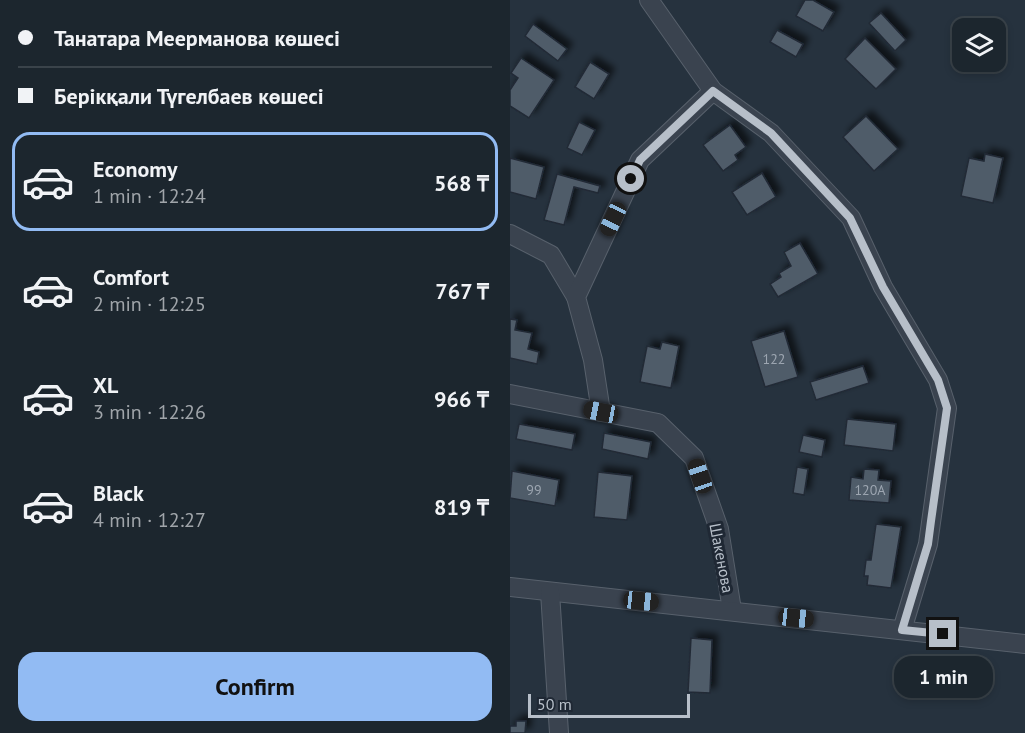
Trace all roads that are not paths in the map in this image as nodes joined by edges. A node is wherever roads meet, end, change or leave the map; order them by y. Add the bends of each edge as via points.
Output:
1 (649, 0) edge
2 (713, 91) junction
3 (510, 234) edge
4 (576, 297) junction
5 (510, 394) edge
6 (601, 412) junction
7 (510, 587) edge
8 (550, 592) junction
9 (732, 610) junction
10 (902, 630) junction
11 (1025, 644) edge
12 (559, 733) edge

1 - 2 street
2 - 4 street via 640,160
2 - 10 street via 771,133 850,218 883,287 938,380 947,408 928,544
3 - 4 street via 551,255
4 - 6 street via 593,360
5 - 6 street, Шакенова
6 - 9 street, Шакенова via 658,423 694,458 719,529
7 - 8 street
8 - 9 street
8 - 12 street
9 - 10 street
10 - 11 street

